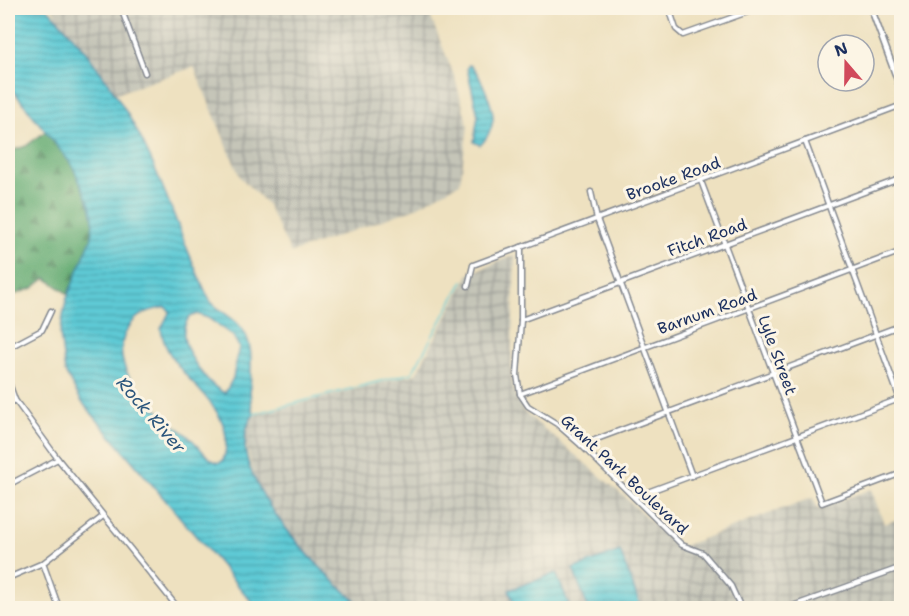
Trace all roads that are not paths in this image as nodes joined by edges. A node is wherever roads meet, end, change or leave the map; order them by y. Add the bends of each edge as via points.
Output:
1 (121, 8) edge
2 (669, 8) edge
3 (759, 8) edge
4 (871, 8) edge
5 (145, 73) dead end
6 (902, 92) edge
7 (902, 105) edge
8 (805, 141) junction
9 (902, 178) edge
10 (700, 181) junction
11 (591, 192) dead end
12 (828, 205) junction
13 (597, 219) junction
14 (724, 244) junction
15 (521, 247) junction
16 (902, 251) edge
17 (852, 270) junction
18 (621, 283) junction
19 (468, 286) dead end
20 (748, 309) junction
21 (51, 311) dead end
22 (521, 320) junction
23 (902, 325) edge
24 (876, 334) junction
25 (645, 347) junction
26 (8, 348) edge
27 (773, 373) junction
28 (8, 380) edge
29 (520, 394) junction
30 (900, 398) edge
31 (15, 400) junction
32 (8, 403) edge
33 (902, 405) edge
34 (669, 412) junction
35 (795, 437) junction
36 (581, 445) junction
37 (58, 459) junction
38 (902, 472) edge
39 (692, 476) junction
40 (8, 485) edge
41 (634, 497) junction
42 (102, 517) junction
43 (43, 562) junction
44 (902, 567) edge
45 (8, 578) edge
46 (59, 609) edge
47 (178, 609) edge
48 (741, 609) edge
49 (788, 609) edge

1 - 5 street
2 - 3 street via 676,29 683,35
4 - 6 street
7 - 8 street, Brooke Road
8 - 10 street, Brooke Road
8 - 12 street
9 - 12 street, Fitch Road
10 - 13 street, Brooke Road
10 - 14 street, Lyle Street
11 - 13 street
12 - 14 street, Fitch Road
12 - 17 street
13 - 15 street, Brooke Road
13 - 18 street
14 - 18 street, Fitch Road
14 - 20 street, Lyle Street
15 - 19 street, Brooke Road via 473,265
15 - 22 street
16 - 17 street, Barnum Road
17 - 20 street, Barnum Road
17 - 24 street
18 - 22 street, Fitch Road
18 - 25 street
20 - 25 street, Barnum Road
20 - 27 street, Lyle Street
21 - 26 street via 42,330
22 - 29 street via 517,375
23 - 24 street
24 - 27 street
24 - 30 street
25 - 29 street, Barnum Road
25 - 34 street
27 - 34 street
27 - 35 street, Lyle Street
28 - 31 street
29 - 36 street, Grant Park Boulevard via 528,406
30 - 33 street
30 - 35 street
31 - 32 street
31 - 37 street
34 - 36 street
34 - 39 street
35 - 38 street, Lyle Street via 822,503
35 - 39 street
36 - 41 street, Grant Park Boulevard
37 - 40 street
37 - 42 street
39 - 41 street
41 - 48 street, Grant Park Boulevard via 682,545 703,553 731,586
42 - 43 street
42 - 47 street
43 - 45 street
43 - 46 street
44 - 49 street

